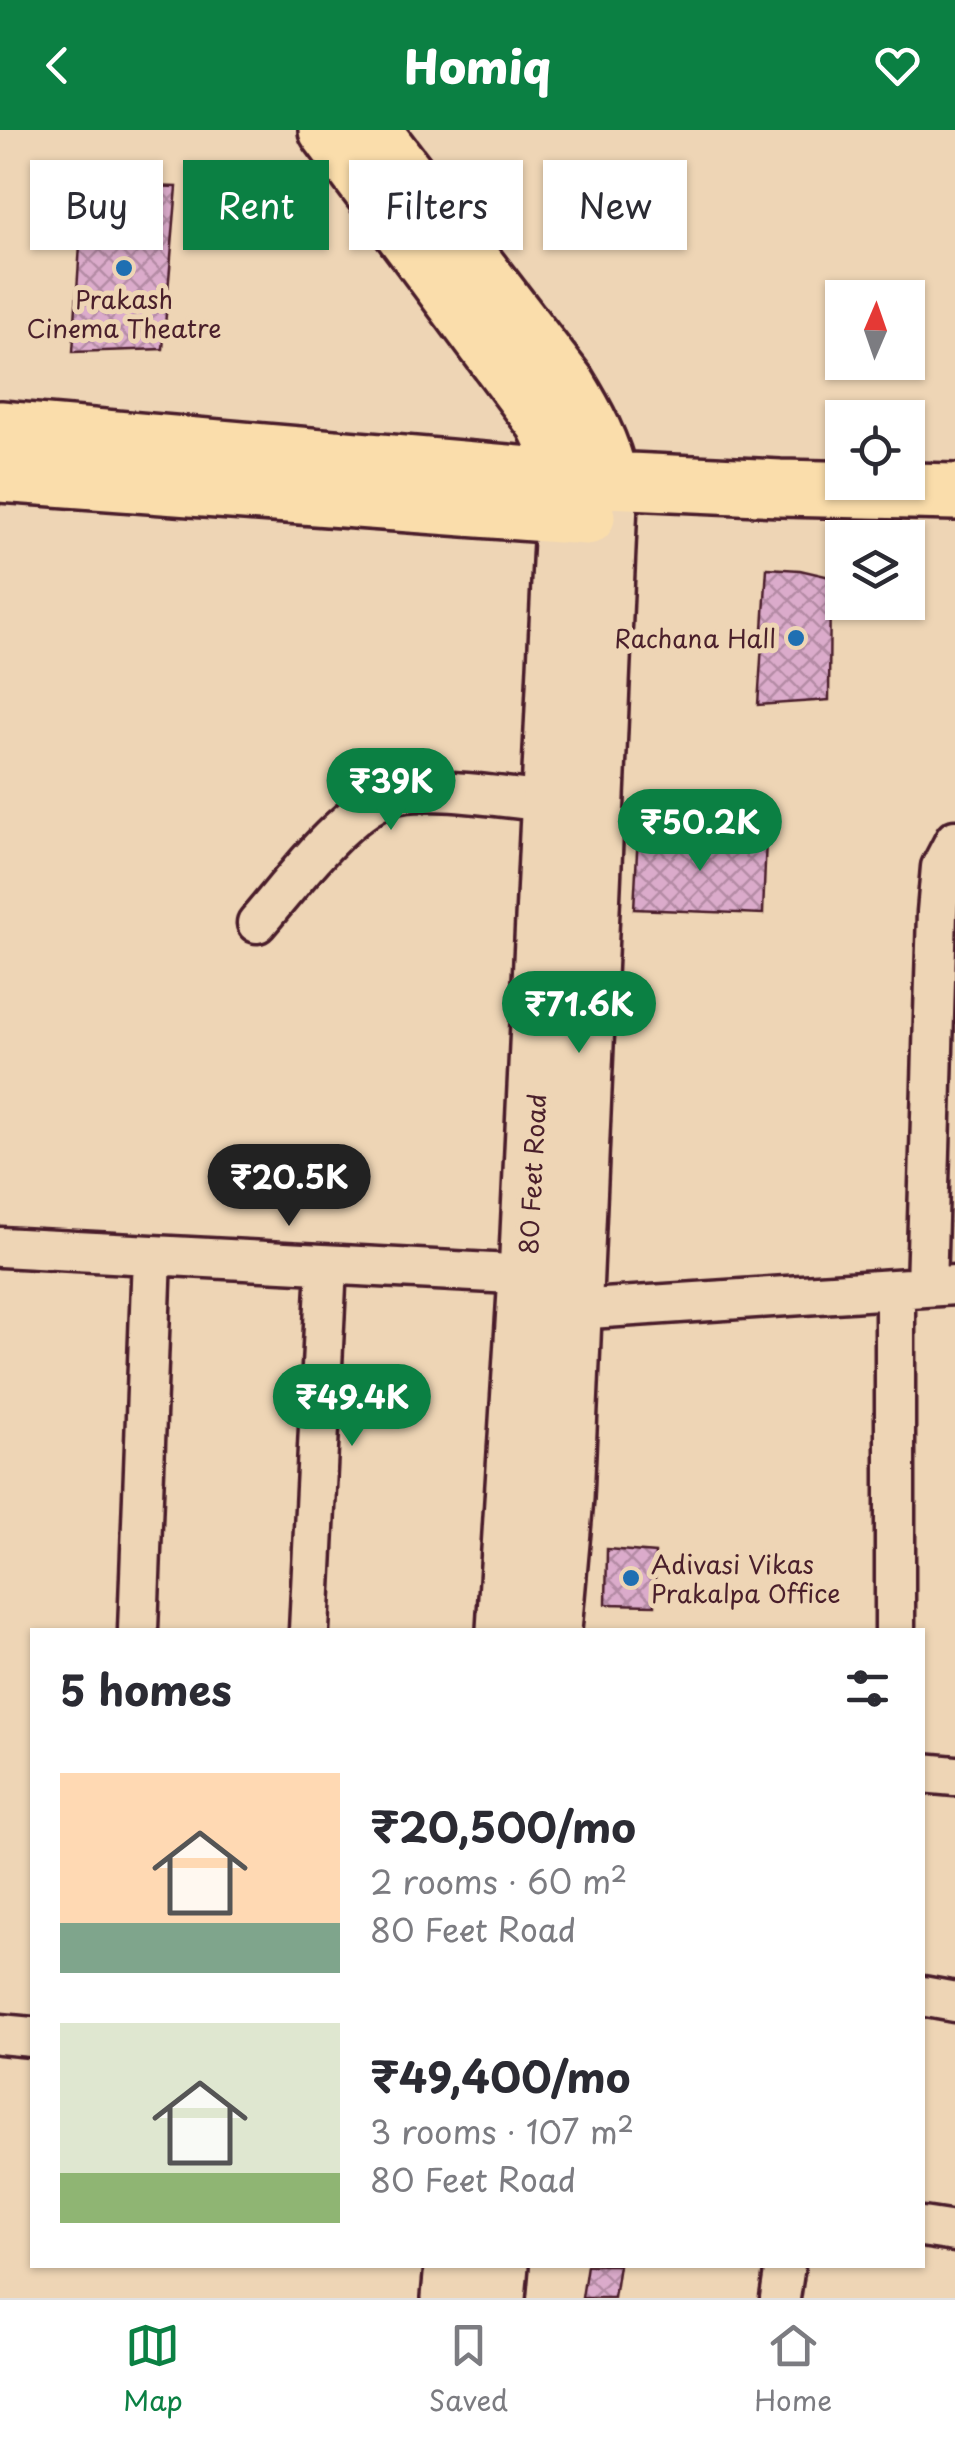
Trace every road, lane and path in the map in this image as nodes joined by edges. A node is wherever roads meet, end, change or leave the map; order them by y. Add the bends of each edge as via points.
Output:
1 (327, 130) edge
2 (372, 130) edge
3 (0, 429) edge
4 (0, 474) edge
5 (955, 492) edge
6 (587, 498) junction
7 (955, 528) edge
8 (550, 802) junction
9 (955, 840) edge
10 (258, 923) dead end
11 (0, 1248) edge
12 (152, 1256) junction
13 (327, 1265) junction
14 (925, 1287) edge
15 (559, 1288) junction
16 (138, 1628) edge
17 (309, 1628) edge
18 (505, 1628) edge
19 (553, 1628) edge
20 (895, 1628) edge
21 (925, 1774) edge
22 (955, 1776) edge
23 (925, 1997) edge
24 (955, 2002) edge
25 (0, 2034) edge
26 (30, 2037) edge
27 (925, 2227) edge
28 (955, 2232) edge
29 (453, 2268) edge
30 (500, 2268) edge
31 (785, 2268) edge
32 (450, 2298) edge
33 (497, 2298) edge
34 (780, 2298) edge

1 - 6 main road via 544,422
2 - 6 main road via 590,421 605,458
3 - 6 main road
4 - 6 main road
5 - 6 main road via 780,488
6 - 7 main road
6 - 8 main road, 80 Feet Road
6 - 15 main road, 80 Feet Road
8 - 10 street via 423,791 390,795 346,822
8 - 15 main road, 80 Feet Road
9 - 14 street via 941,867 937,912
11 - 12 street
12 - 13 street
12 - 16 street
13 - 15 street
13 - 17 street
14 - 15 street
14 - 20 street
15 - 18 main road, 80 Feet Road
15 - 19 main road, 80 Feet Road via 566,1498
21 - 22 street
23 - 24 street
25 - 26 street
27 - 28 street
29 - 32 main road
30 - 33 main road
31 - 34 street

